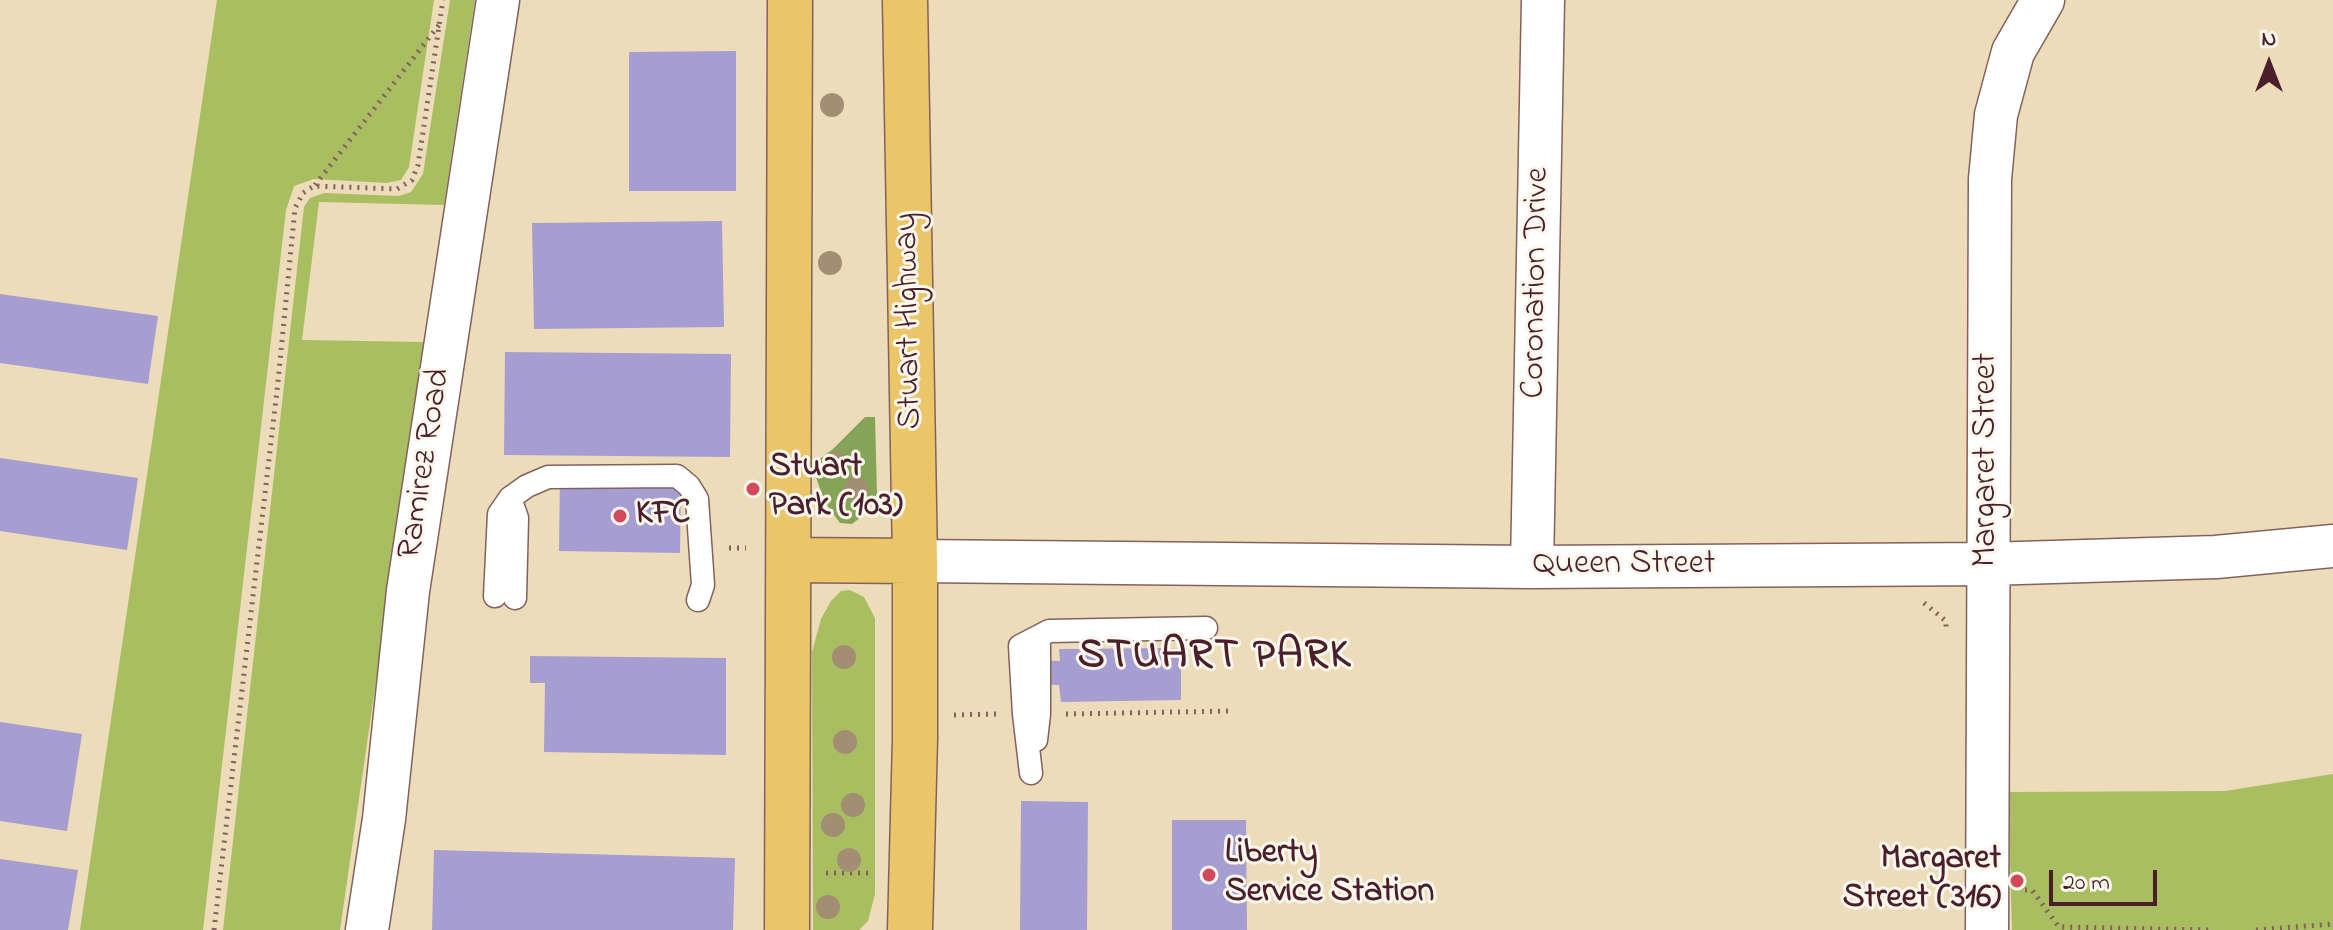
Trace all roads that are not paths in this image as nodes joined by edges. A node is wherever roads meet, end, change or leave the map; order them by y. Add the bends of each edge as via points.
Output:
1 (498, 0) edge
2 (790, 0) edge
3 (905, 0) edge
4 (1543, 0) edge
5 (2043, 0) edge
6 (2333, 546) edge
7 (790, 560) junction
8 (915, 561) junction
9 (1987, 564) junction
10 (1532, 567) junction
11 (505, 597) dead end
12 (698, 600) dead end
13 (1206, 628) dead end
14 (1031, 773) dead end
15 (367, 930) edge
16 (787, 930) edge
17 (910, 930) edge
18 (1987, 930) edge

1 - 15 street, Ramirez Road via 408,591
2 - 7 highway
3 - 8 highway, Stuart Highway
4 - 10 street, Coronation Drive
5 - 9 street, Margaret Street via 2013,52 1996,115 1990,179
6 - 9 street, Queen Street via 2216,557
7 - 8 highway
7 - 16 highway
8 - 10 street, Queen Street
8 - 17 highway, Stuart Highway
9 - 10 street, Queen Street
9 - 18 street, Margaret Street
11 - 12 lane via 499,514 527,486 548,477 677,476 697,499 703,585
13 - 14 lane via 1049,631 1020,646 1031,714

